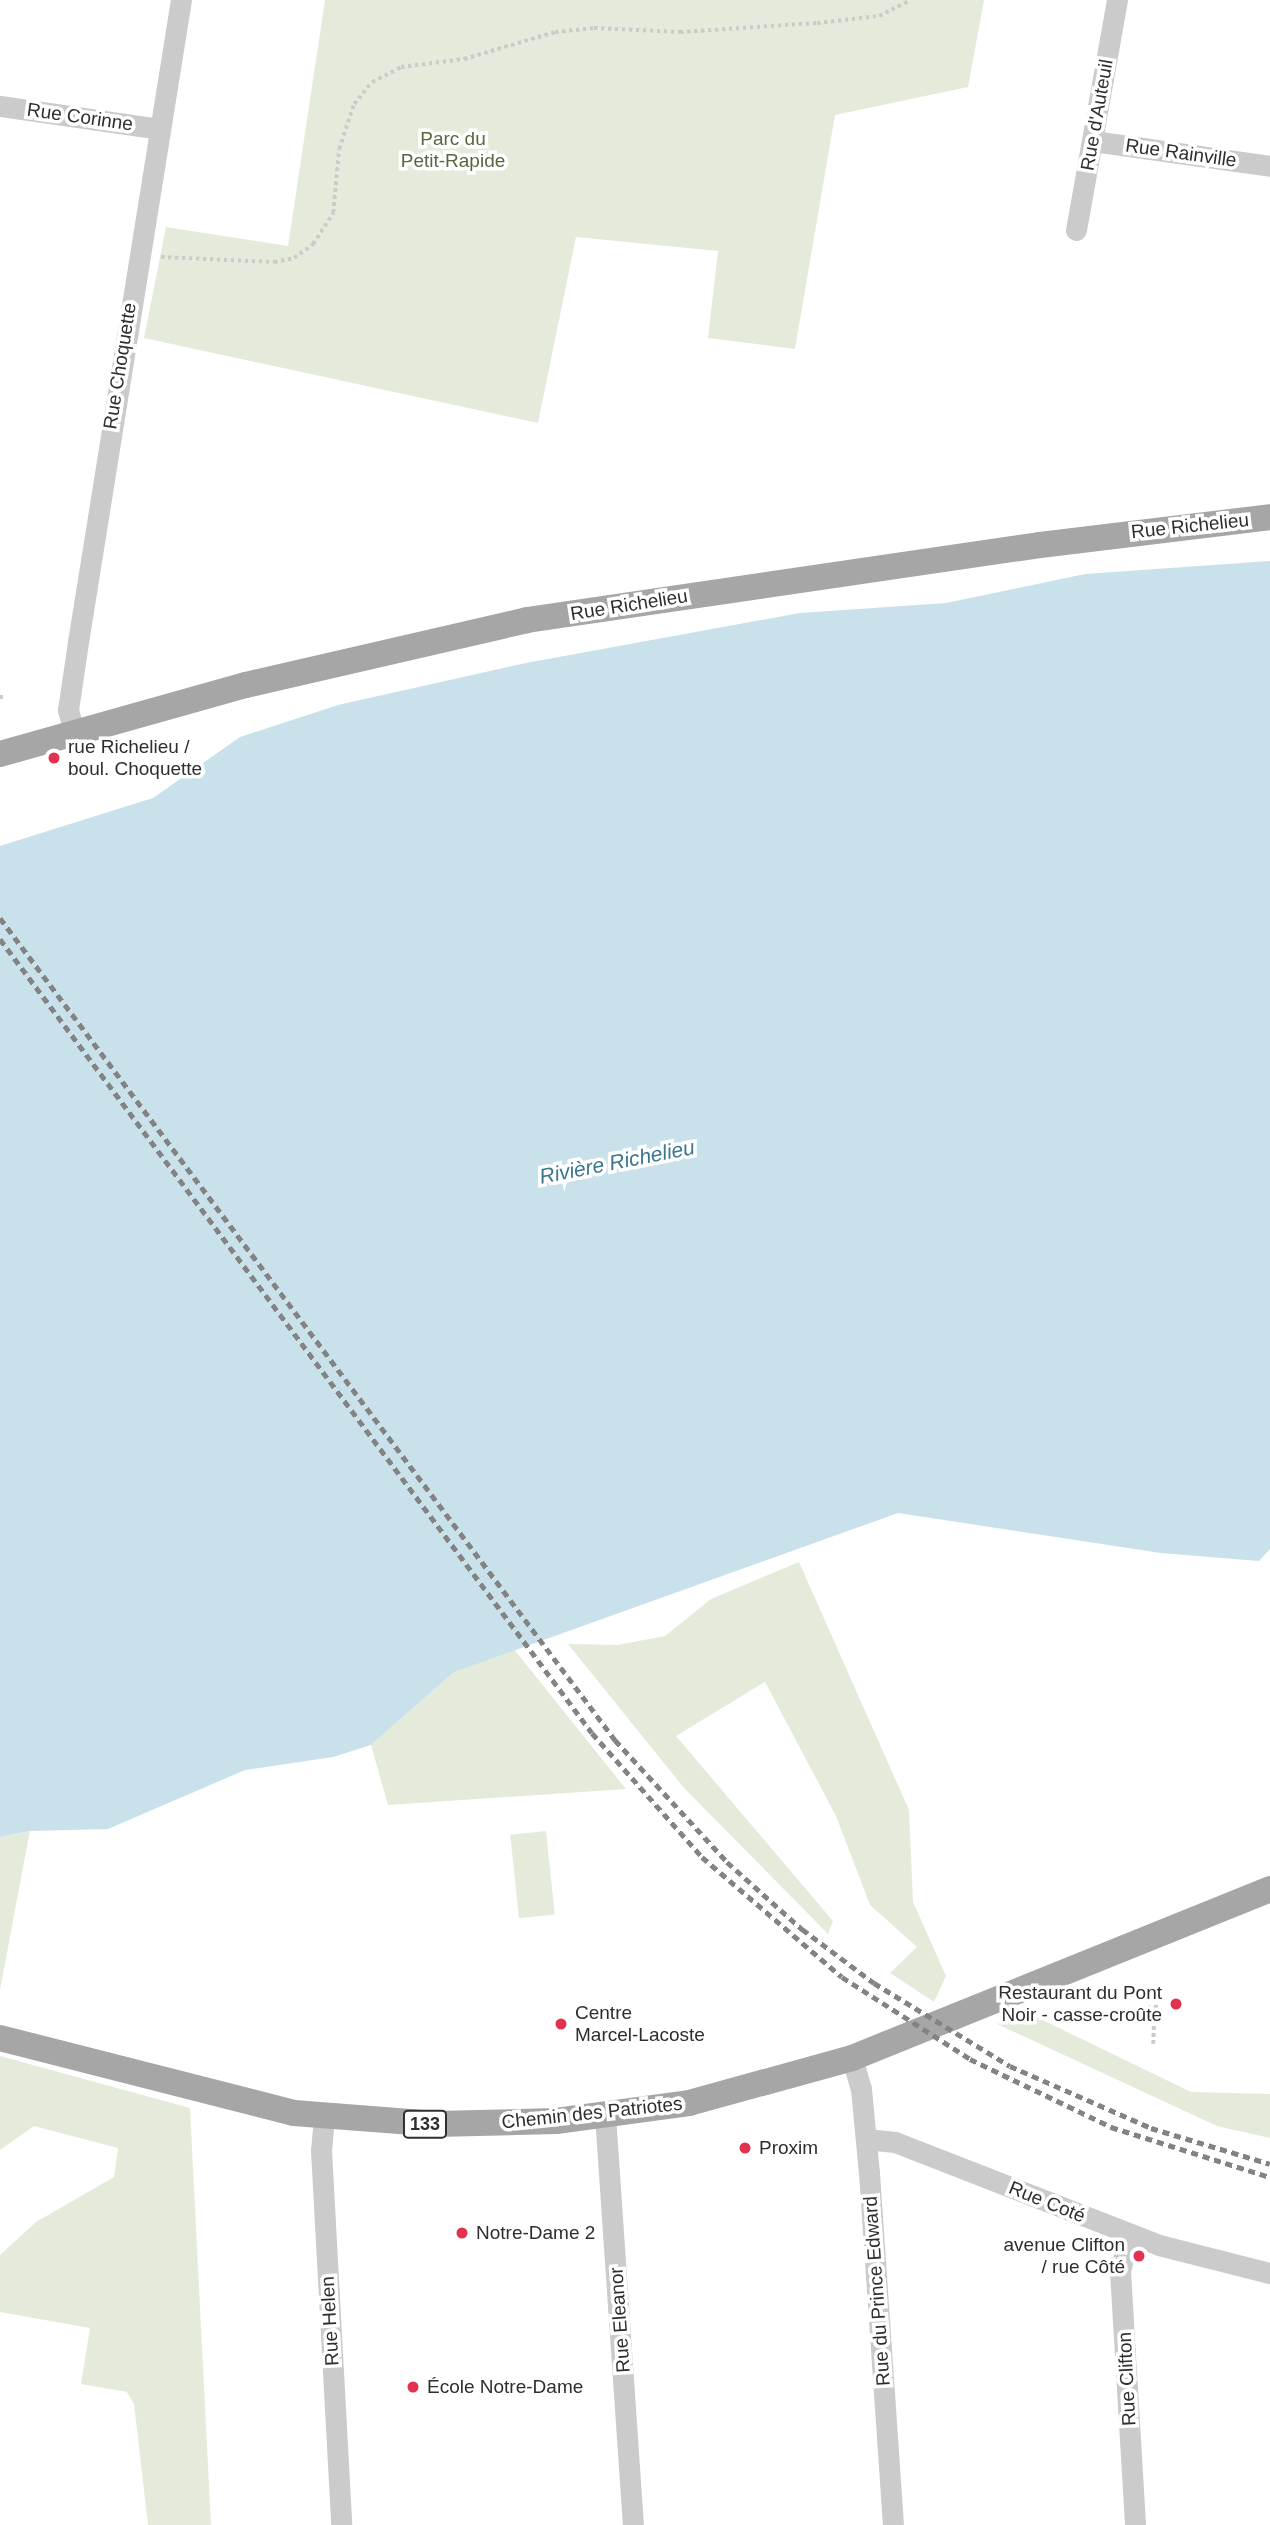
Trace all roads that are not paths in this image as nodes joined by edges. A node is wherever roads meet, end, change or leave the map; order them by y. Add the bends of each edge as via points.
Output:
1 (181, 0) edge
2 (1117, 0) edge
3 (0, 106) edge
4 (159, 128) junction
5 (1093, 141) junction
6 (1270, 166) edge
7 (1076, 230) dead end
8 (1270, 517) edge
9 (75, 732) junction
10 (0, 754) edge
11 (1270, 1889) edge
12 (0, 2038) edge
13 (852, 2058) junction
14 (605, 2115) junction
15 (324, 2117) junction
16 (866, 2139) junction
17 (1129, 2235) junction
18 (1270, 2273) edge
19 (341, 2525) edge
20 (633, 2525) edge
21 (893, 2525) edge
22 (1135, 2525) edge

1 - 4 street, Rue Choquette
2 - 5 street, Rue d'Auteuil
3 - 4 street, Rue Corinne
4 - 9 street, Rue Choquette via 68,710
5 - 6 street, Rue Rainville
5 - 7 street, Rue d'Auteuil
8 - 9 main road, Rue Richelieu via 1067,541 527,620 338,662
9 - 10 main road, Rue Richelieu
11 - 13 main road, 133
12 - 15 main road, Chemin des Patriotes / 133 via 248,2103
13 - 14 main road, Chemin des Patriotes / 133 via 690,2103
13 - 16 street, Rue du Prince Edward via 861,2089
14 - 15 main road, Chemin des Patriotes / 133 via 495,2124
14 - 20 street, Rue Eleanor
15 - 19 street, Rue Helen via 321,2150
16 - 17 street, Rue Coté via 895,2142
16 - 21 street, Rue du Prince Edward
17 - 18 street, Rue Coté
17 - 22 street, Rue Clifton via 1120,2271

